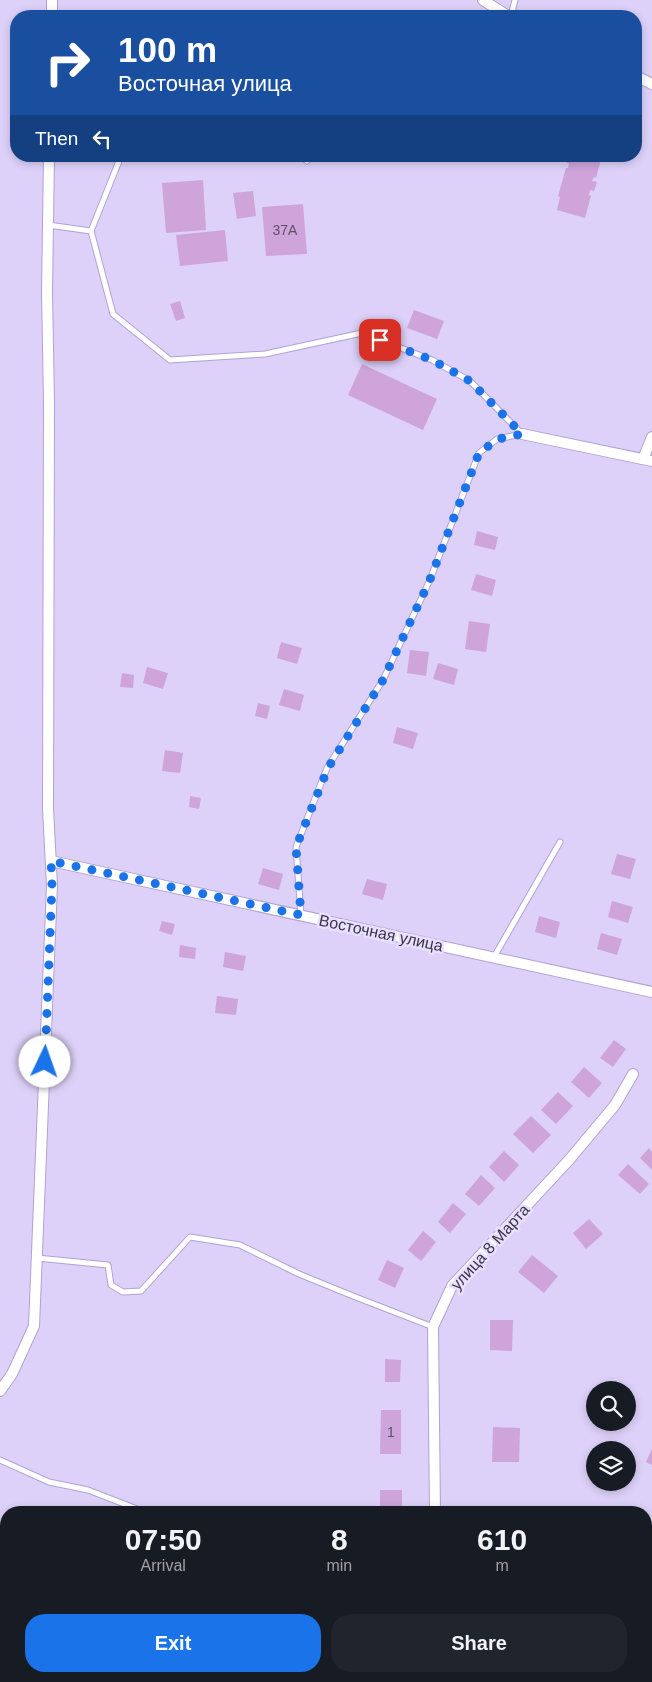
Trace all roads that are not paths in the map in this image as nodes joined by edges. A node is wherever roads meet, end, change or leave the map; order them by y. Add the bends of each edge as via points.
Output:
1 (483, 0) edge
2 (499, 10) edge
3 (49, 162) edge
4 (119, 162) edge
5 (48, 225) junction
6 (91, 231) junction
7 (522, 434) junction
8 (652, 437) edge
9 (648, 460) edge
10 (560, 842) dead end
11 (51, 861) junction
12 (301, 915) junction
13 (494, 957) junction
14 (652, 992) edge
15 (633, 1074) dead end
16 (37, 1258) junction
17 (433, 1327) junction
18 (0, 1390) edge
19 (0, 1460) edge
20 (129, 1506) edge
21 (435, 1506) edge

1 - 2 street
3 - 5 street
4 - 6 lane
5 - 6 lane
5 - 11 street via 48,809
6 - 7 lane via 113,314 170,360 265,354 362,333 432,360 470,381
7 - 9 street
7 - 12 lane via 498,439 479,453 429,582 383,680 328,768 296,847
8 - 9 street
10 - 13 lane
11 - 12 street, Восточная улица
11 - 16 street
12 - 13 street, Восточная улица
13 - 14 street, Восточная улица
15 - 17 street, улица 8 Марта via 615,1105 569,1160 452,1286
16 - 17 lane via 108,1266 110,1285 124,1292 141,1291 190,1238 240,1245 299,1274
16 - 18 street via 34,1326 12,1374
17 - 21 street, улица 8 Марта
19 - 20 lane via 50,1482 88,1490

